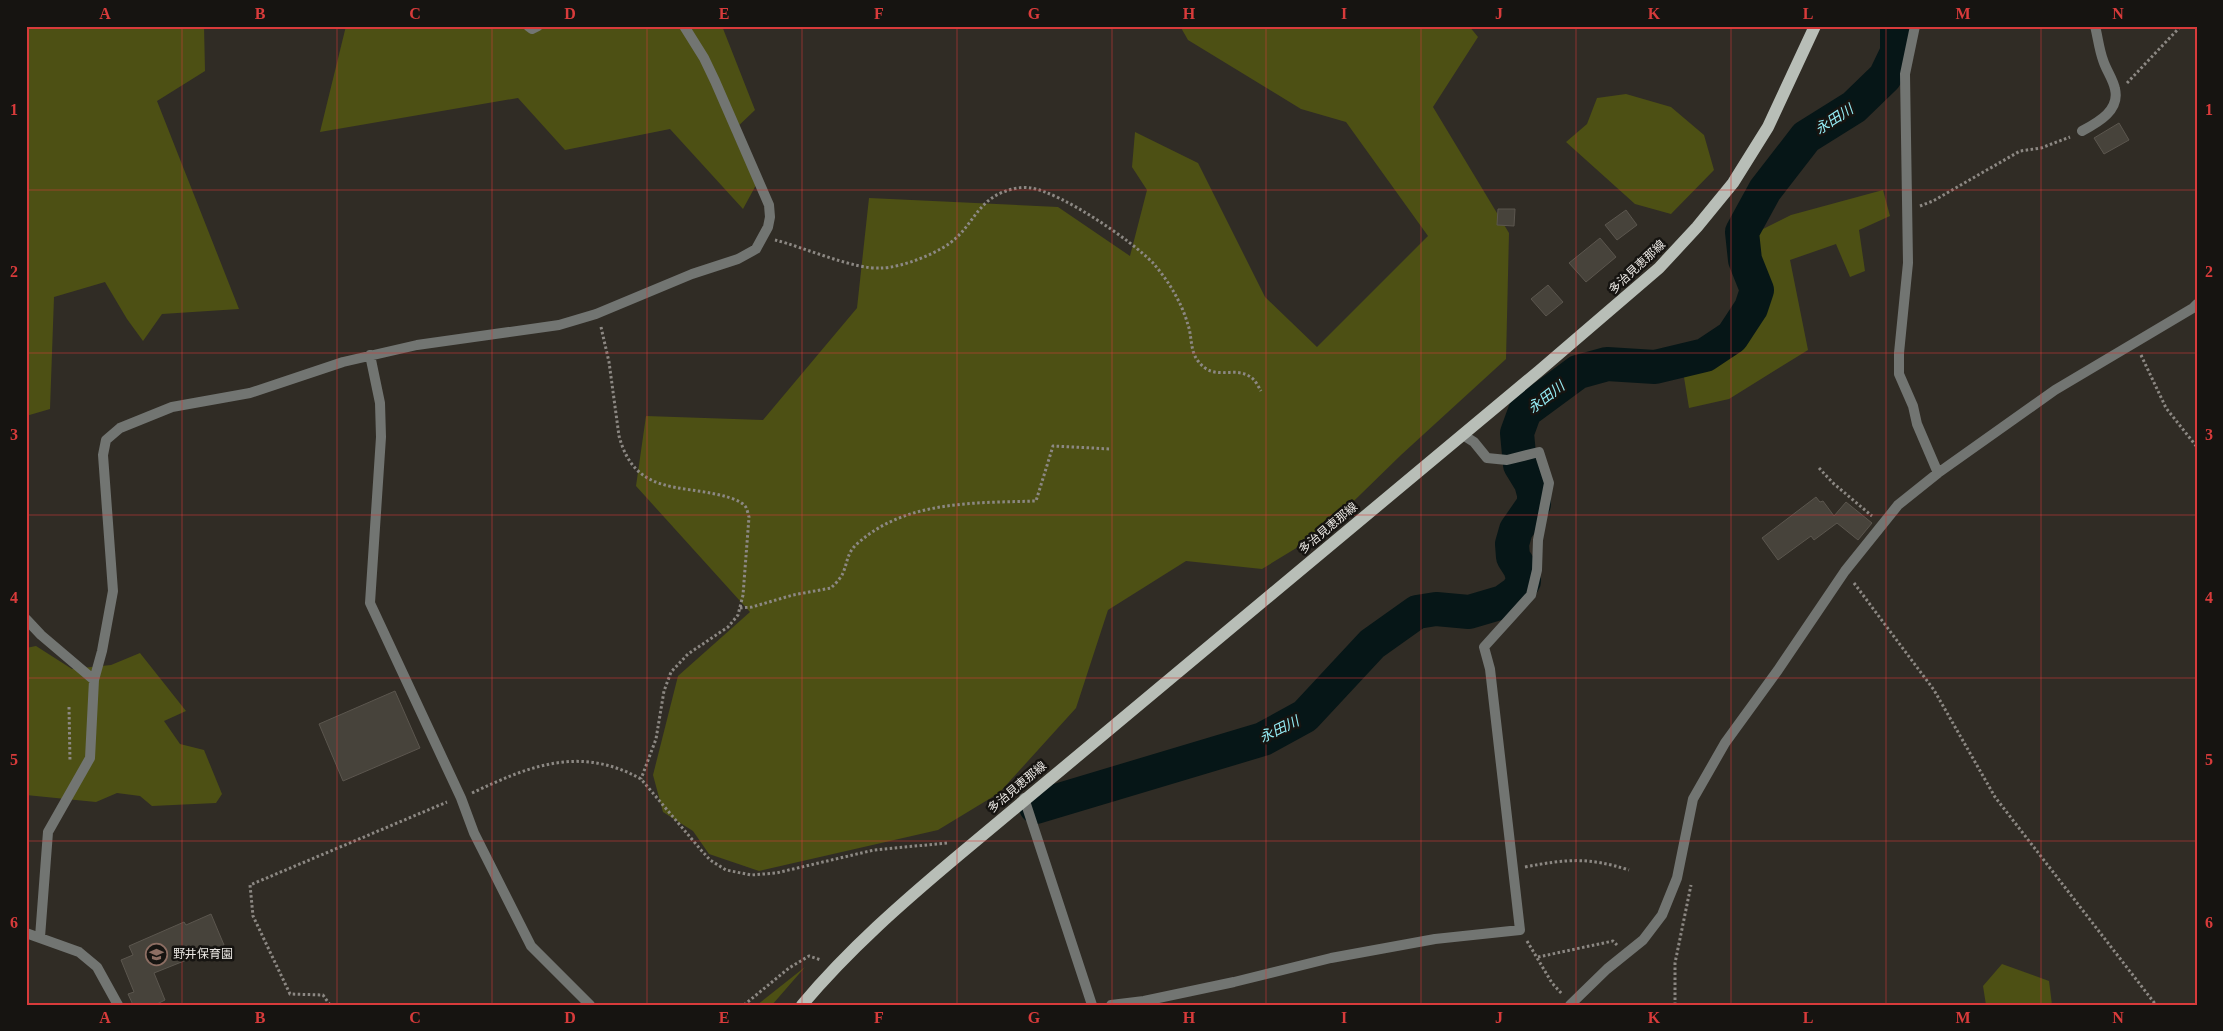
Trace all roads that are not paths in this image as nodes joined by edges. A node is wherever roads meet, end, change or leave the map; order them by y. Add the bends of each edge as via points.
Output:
1 (528, 26) edge
2 (538, 26) edge
3 (684, 26) edge
4 (1814, 26) edge
5 (1916, 26) edge
6 (2095, 26) edge
7 (2082, 131) road end
8 (2197, 304) edge
9 (370, 355) junction
10 (1463, 435) junction
11 (1938, 474) junction
12 (26, 619) edge
13 (94, 680) junction
14 (1024, 798) junction
15 (26, 933) edge
16 (40, 936) junction
17 (1570, 1004) edge
18 (118, 1005) edge
19 (590, 1005) edge
20 (802, 1005) edge
21 (1092, 1005) edge
22 (1111, 1005) edge

1 - 2 street via 532,29
3 - 9 street via 715,81 769,205 770,217 764,237 756,249 596,314 559,325 426,343
4 - 10 main road, 多治見恵那線 via 1768,127 1733,183 1697,227 1659,268
5 - 11 street via 1905,74 1908,264 1899,374
6 - 7 street via 2103,61 2115,88 2115,99 2111,110
8 - 11 street via 2054,390
9 - 13 street via 250,394 172,407 120,428 106,440 102,455 113,591
9 - 19 street via 380,402 370,603 461,798 474,833 531,946
10 - 14 main road, 多治見恵那線
10 - 22 street via 1474,442 1487,458 1507,460 1539,452 1549,483 1531,595 1484,647 1490,669 1520,930 1407,944 1144,1001
11 - 17 street via 1898,505 1845,571 1725,743 1693,799 1679,868 1662,915 1643,940
12 - 13 street
13 - 16 street via 90,758 48,832
14 - 20 main road, 多治見恵那線 via 882,921
14 - 21 street
15 - 16 street
16 - 18 street via 79,952 97,966

